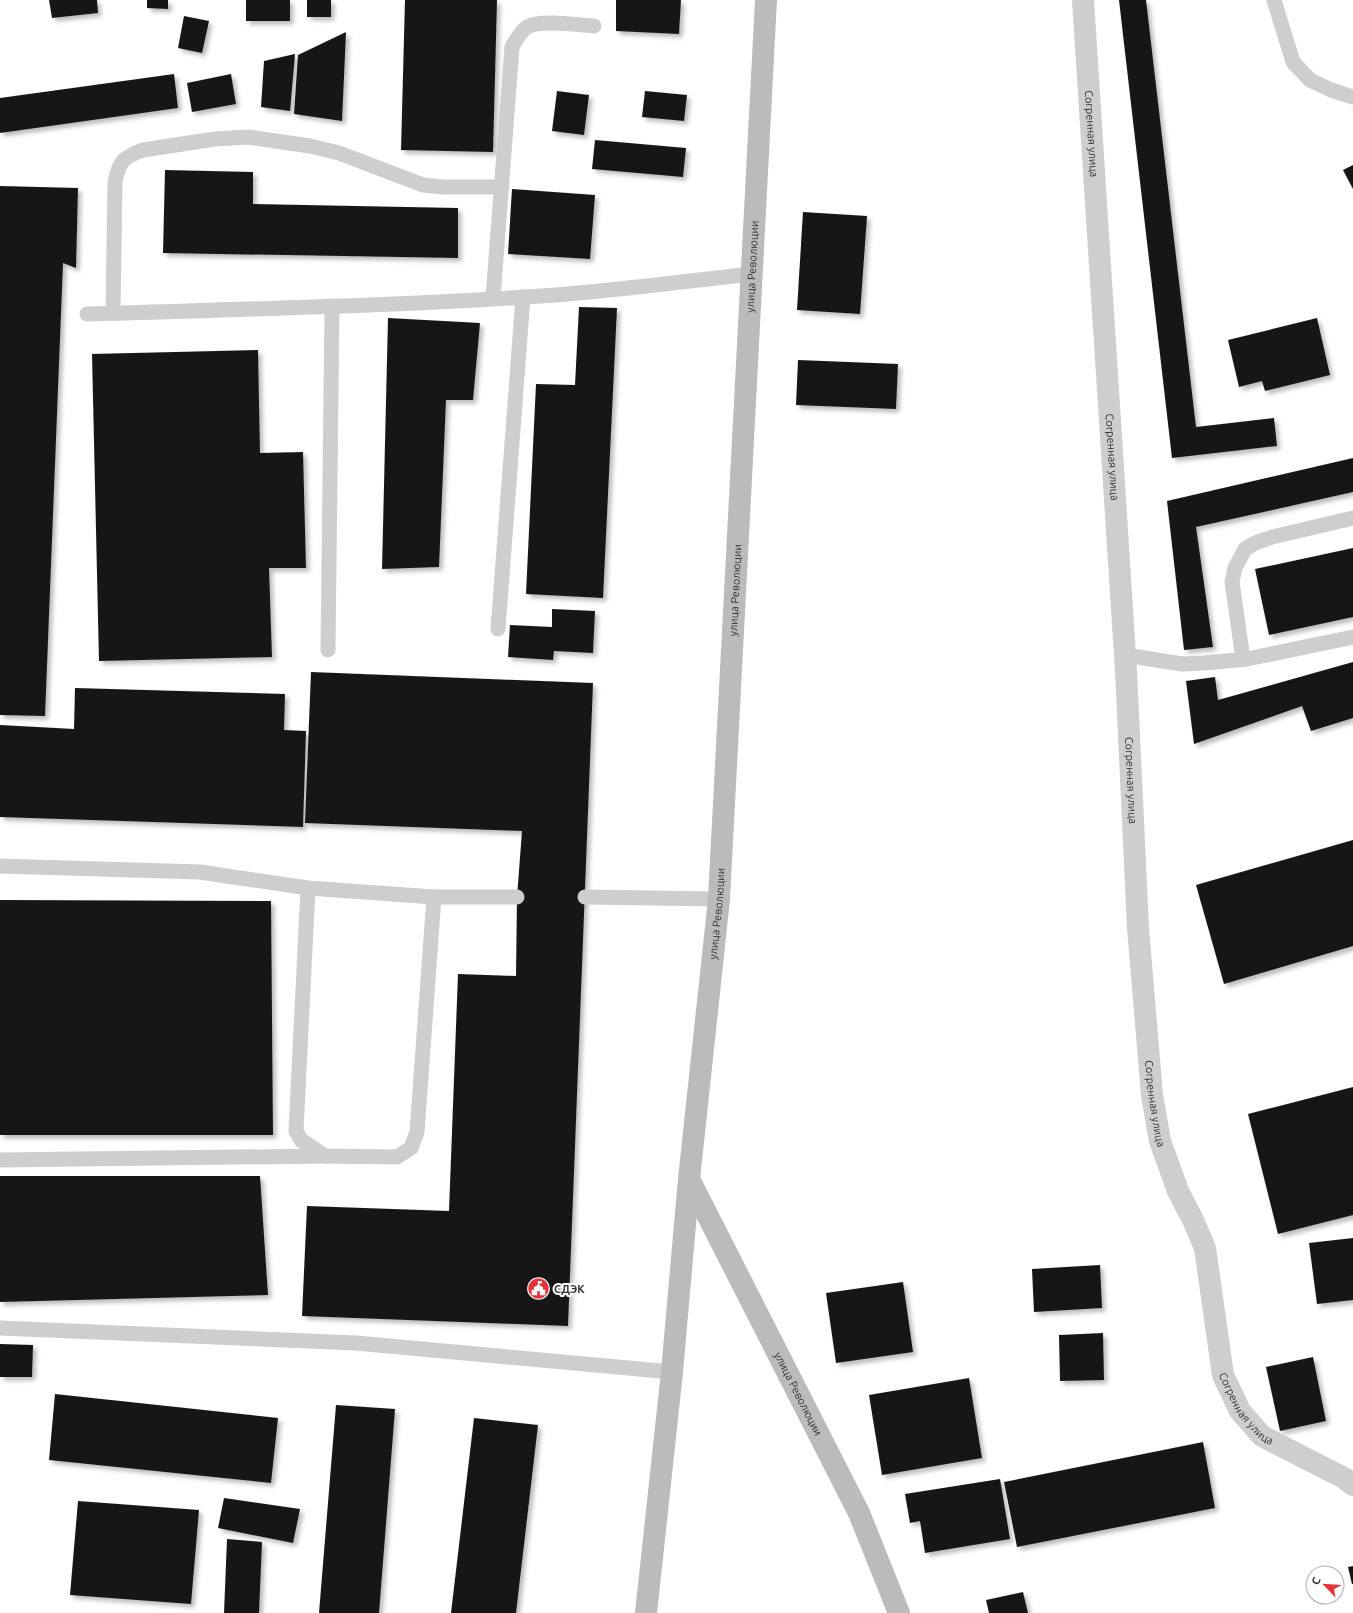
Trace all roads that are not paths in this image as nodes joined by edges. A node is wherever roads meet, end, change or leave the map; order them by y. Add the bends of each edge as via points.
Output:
1 (766, 0) edge
2 (1082, 0) edge
3 (1274, 0) edge
4 (594, 26) dead end
5 (1353, 97) edge
6 (502, 187) junction
7 (752, 274) junction
8 (523, 297) junction
9 (493, 298) junction
10 (332, 306) junction
11 (113, 313) junction
12 (87, 314) dead end
13 (1353, 518) edge
14 (498, 629) dead end
15 (1353, 637) edge
16 (328, 650) dead end
17 (1125, 655) junction
18 (1242, 659) junction
19 (0, 866) edge
20 (308, 888) junction
21 (517, 896) dead end
22 (434, 897) junction
23 (585, 897) dead end
24 (719, 900) junction
25 (333, 1156) junction
26 (0, 1160) edge
27 (689, 1179) junction
28 (0, 1328) edge
29 (672, 1372) junction
30 (1353, 1485) edge
31 (646, 1613) edge
32 (899, 1613) edge

1 - 7 main road, улица Революции
2 - 17 street, Согренная улица
3 - 5 lane via 1293,62 1310,80
4 - 6 lane via 537,23 526,28 518,36 512,48
6 - 9 lane
6 - 11 lane via 423,185 339,153 248,137 215,139 133,153 124,159 115,182
7 - 8 lane
7 - 24 main road, улица Революции
8 - 9 lane
8 - 14 lane
9 - 10 lane
10 - 11 lane
10 - 16 lane
11 - 12 lane
13 - 18 lane via 1272,537 1245,549 1235,568 1232,582
15 - 18 lane
17 - 18 lane via 1182,664
17 - 30 street, Согренная улица via 1138,928 1152,1095 1160,1141 1178,1191 1205,1248 1223,1375 1240,1411 1262,1436
19 - 20 lane via 200,872
20 - 22 lane
20 - 25 lane via 296,1131 301,1140 325,1156
21 - 22 lane
22 - 25 lane via 417,1132 411,1148 396,1157
23 - 24 lane
24 - 27 main road, улица Революции
25 - 26 lane
27 - 29 main road, улица Революции
27 - 32 main road, улица Революции via 859,1513
28 - 29 lane via 356,1343
29 - 31 main road, улица Революции

